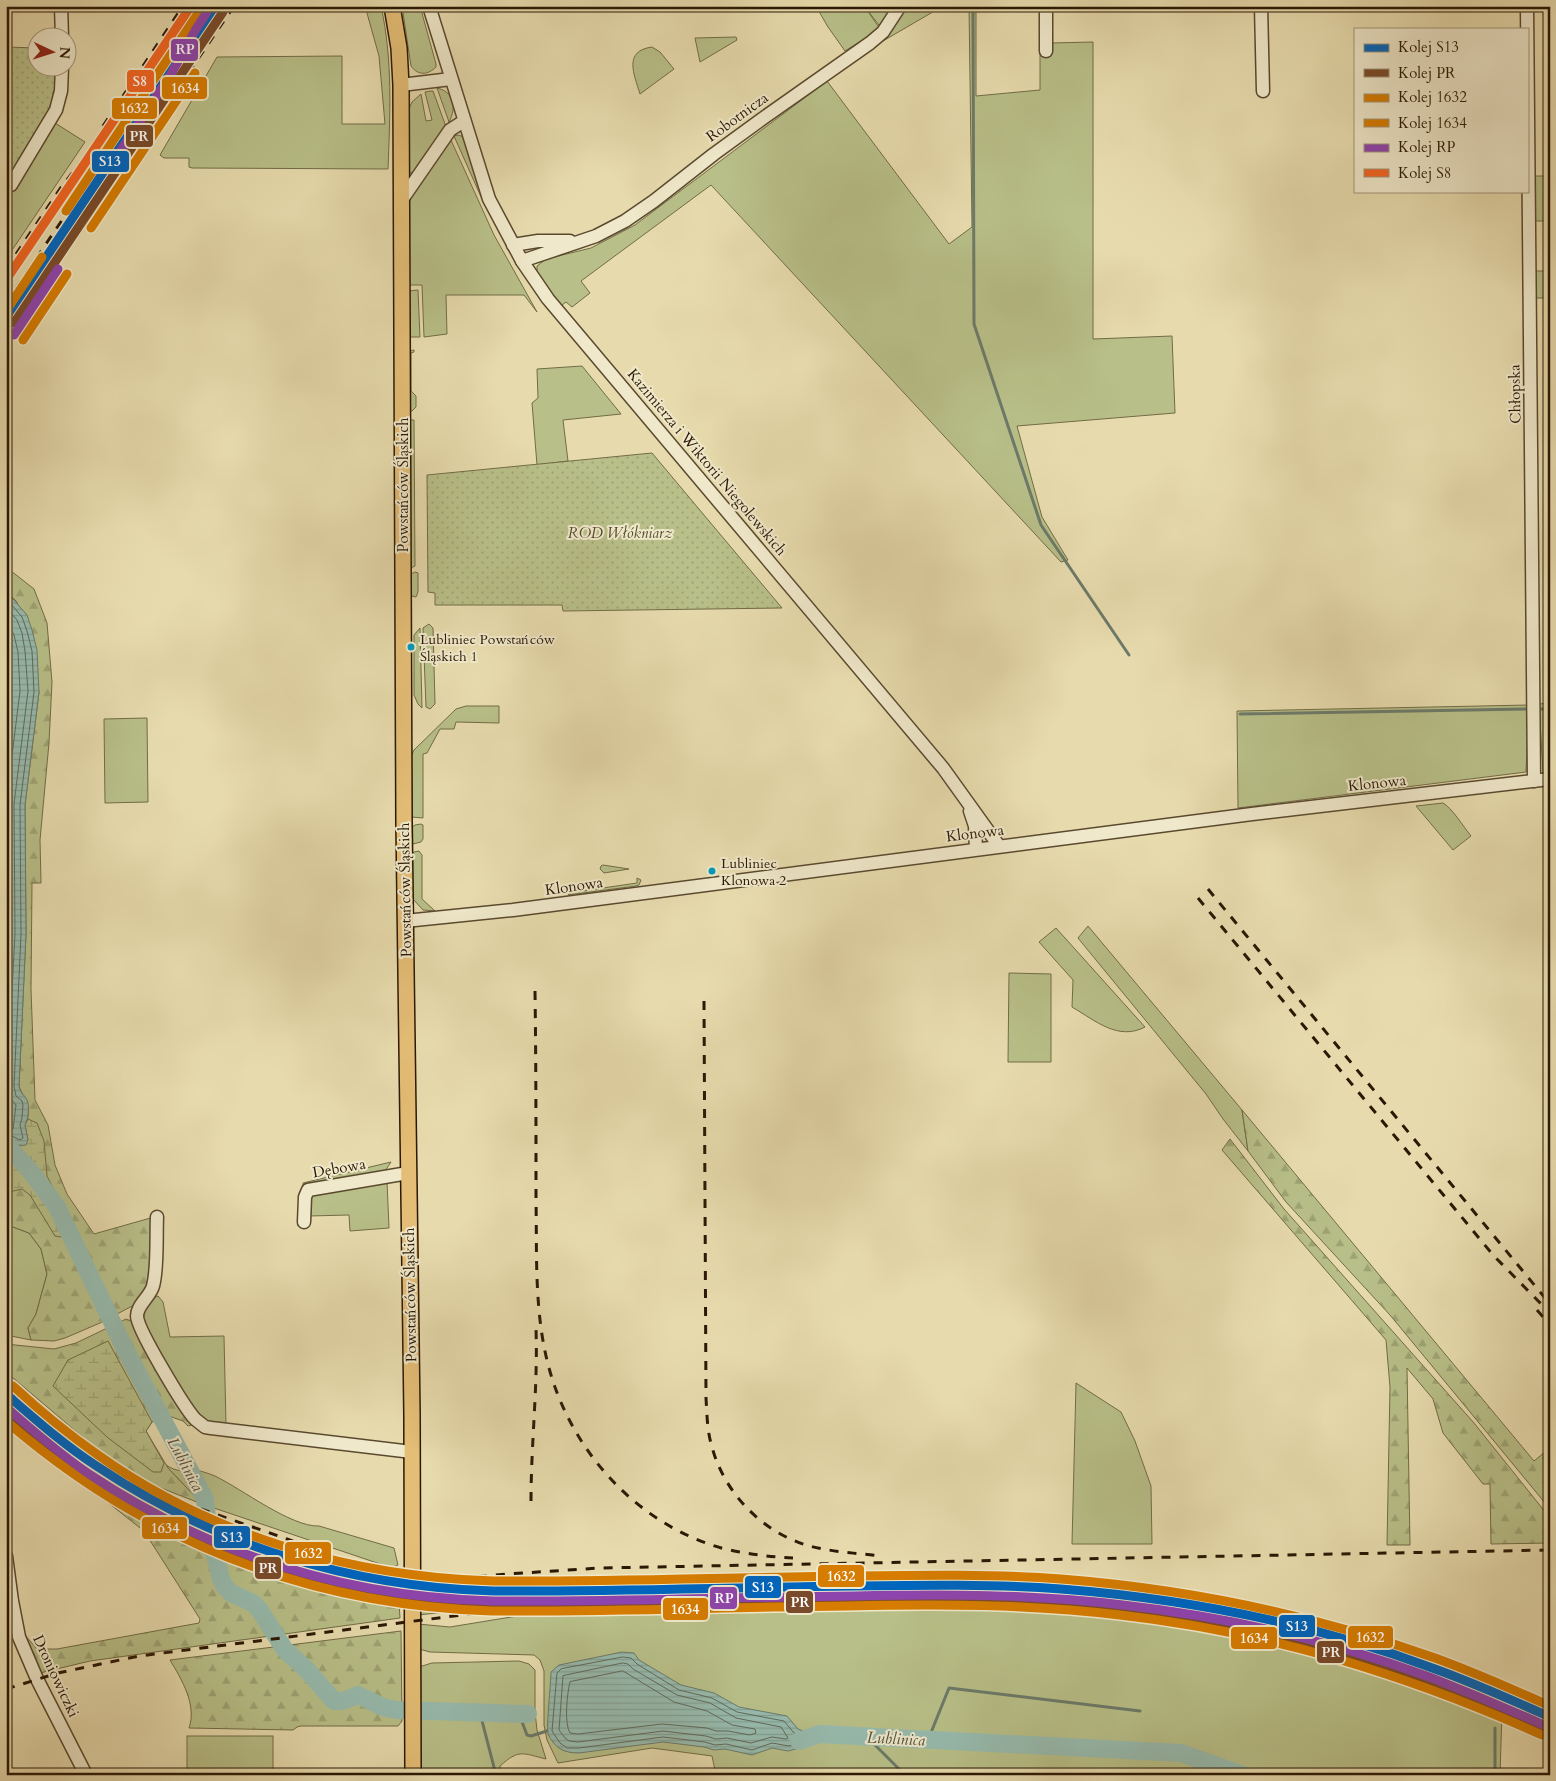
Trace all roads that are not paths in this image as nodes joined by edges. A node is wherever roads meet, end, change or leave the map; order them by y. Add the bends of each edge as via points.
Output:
1 (62, 6) edge
2 (392, 6) edge
3 (429, 6) edge
4 (900, 6) edge
5 (1046, 6) edge
6 (1261, 6) edge
7 (1527, 6) edge
8 (62, 28) edge
9 (1527, 28) edge
10 (1046, 51) dead end
11 (62, 78) edge
12 (451, 79) junction
13 (401, 86) junction
14 (1528, 86) edge
15 (1263, 91) dead end
16 (464, 121) junction
17 (12, 185) dead end
18 (401, 201) junction
19 (582, 240) junction
20 (512, 245) junction
21 (522, 261) junction
22 (1550, 780) edge
23 (1534, 781) junction
24 (965, 800) junction
25 (1000, 846) junction
26 (976, 849) junction
27 (405, 921) junction
28 (408, 1173) junction
29 (157, 1217) dead end
30 (304, 1222) dead end
31 (412, 1452) junction
32 (6, 1556) edge
33 (86, 1775) edge
34 (413, 1775) edge

1 - 8 street
2 - 13 main road, Powstańców Śląskich
3 - 12 street, Kazimierza i Wiktorii Niegolewskich
4 - 19 street, Robotnicza via 883,32 870,43 639,211 604,234
5 - 10 street
6 - 15 street
7 - 9 street, Chłopska
11 - 17 street via 56,110
12 - 13 street
12 - 16 street, Kazimierza i Wiktorii Niegolewskich
13 - 18 main road, Powstańców Śląskich
14 - 23 street, Chłopska
16 - 18 street via 450,130
16 - 20 street, Kazimierza i Wiktorii Niegolewskich via 490,199
18 - 27 main road, Powstańców Śląskich
19 - 20 street, Robotnicza
19 - 21 street, Robotnicza
20 - 21 street, Kazimierza i Wiktorii Niegolewskich
21 - 24 street, Kazimierza i Wiktorii Niegolewskich via 548,299 936,761
22 - 23 street, Klonowa
23 - 25 street, Klonowa
24 - 25 street
24 - 26 street via 975,826
25 - 26 street, Klonowa
26 - 27 street, Klonowa via 513,910
27 - 28 main road, Powstańców Śląskich
28 - 30 street, Dębowa via 308,1190
28 - 31 main road, Powstańców Śląskich
29 - 31 street via 153,1287 138,1309 137,1317 148,1342 195,1419 211,1428
31 - 34 main road, Powstańców Śląskich
32 - 33 street, Droniowiczki via 19,1637

